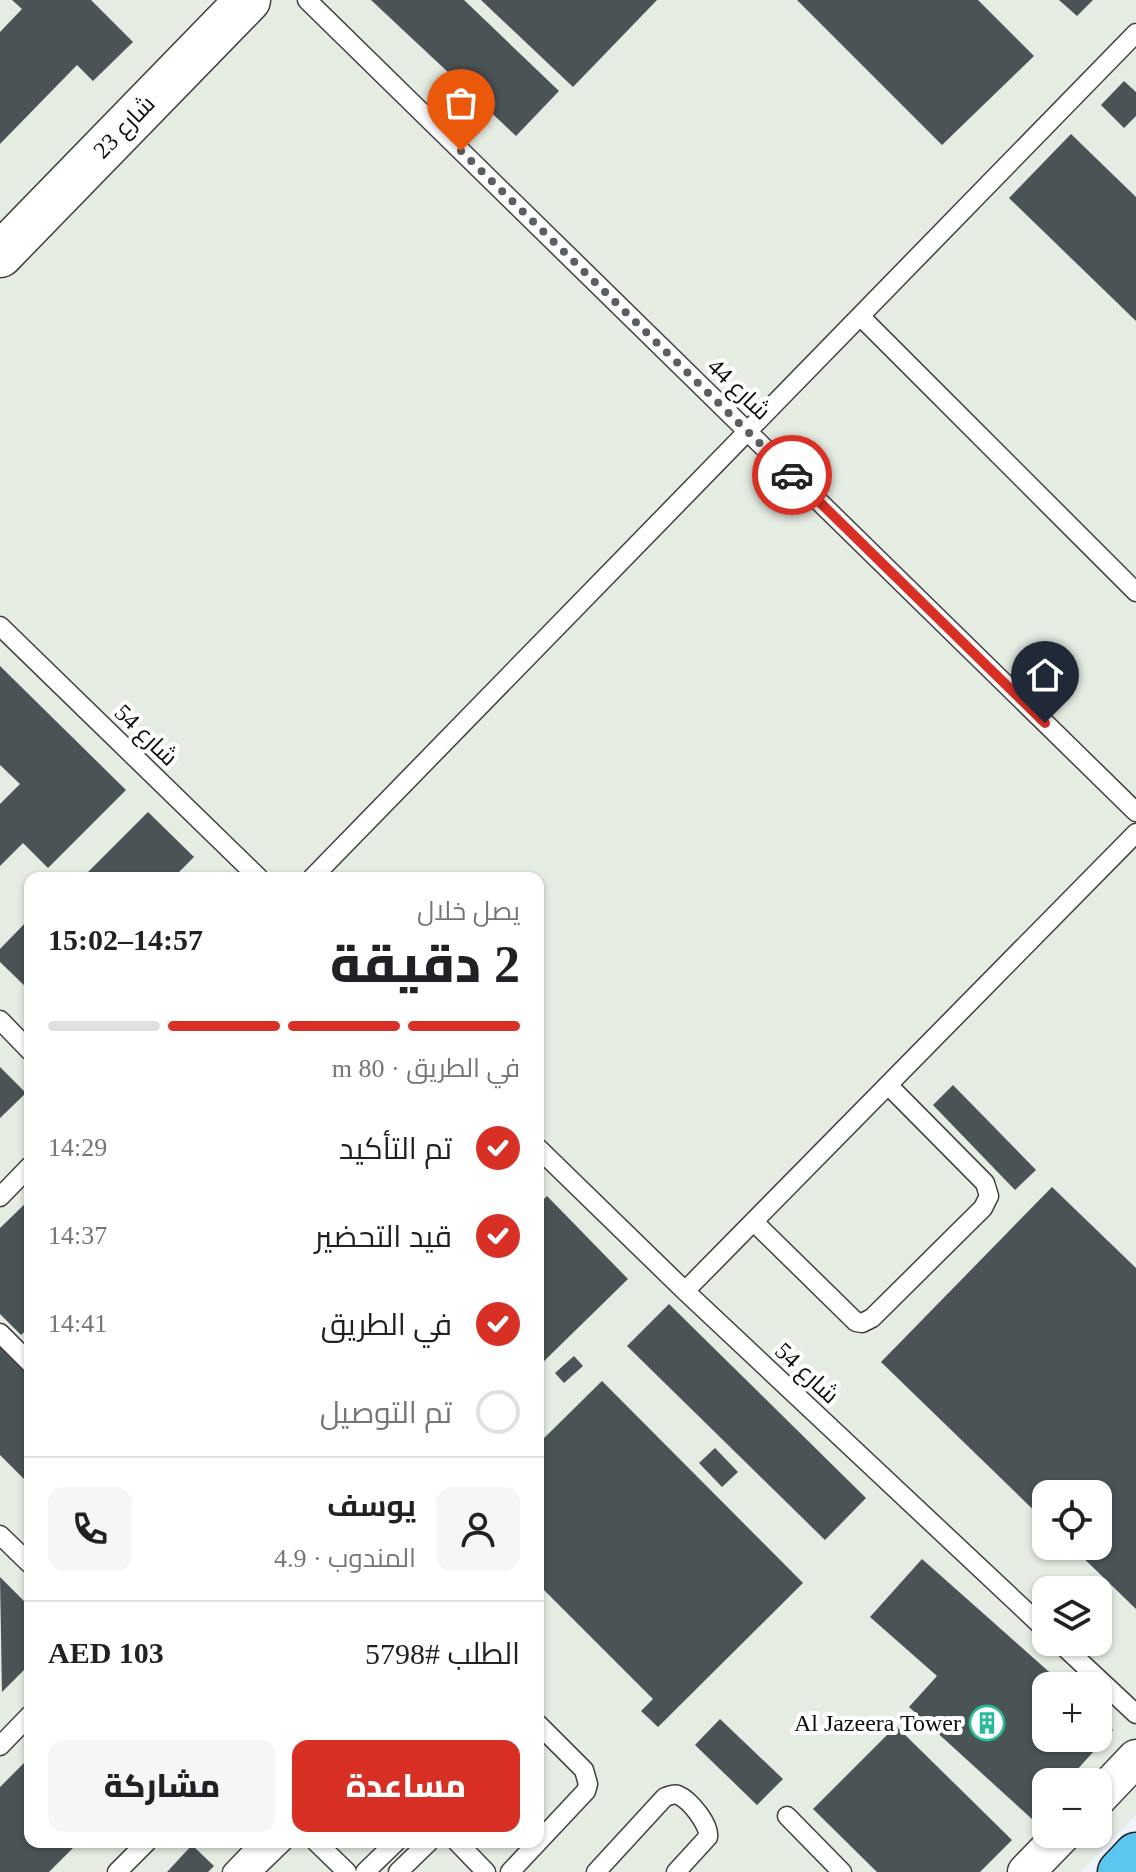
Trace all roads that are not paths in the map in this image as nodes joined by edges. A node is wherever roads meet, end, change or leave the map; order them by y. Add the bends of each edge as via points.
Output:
1 (248, 0) edge
2 (307, 0) edge
3 (1136, 33) edge
4 (0, 255) edge
5 (860, 316) junction
6 (747, 431) junction
7 (1136, 592) edge
8 (0, 626) edge
9 (1136, 812) edge
10 (1136, 833) edge
11 (253, 872) edge
12 (318, 872) edge
13 (0, 1020) edge
14 (24, 1045) edge
15 (888, 1085) junction
16 (544, 1154) edge
17 (24, 1172) edge
18 (0, 1197) edge
19 (754, 1222) junction
20 (685, 1291) junction
21 (0, 1333) edge
22 (24, 1357) edge
23 (0, 1535) edge
24 (24, 1558) edge
25 (1032, 1617) edge
26 (1074, 1656) edge
27 (1136, 1714) edge
28 (24, 1721) edge
29 (544, 1730) edge
30 (0, 1746) edge
31 (1136, 1758) edge
32 (1112, 1783) edge
33 (787, 1816) dead end
34 (544, 1836) edge
35 (141, 1848) edge
36 (255, 1848) edge
37 (277, 1848) edge
38 (322, 1848) edge
39 (390, 1848) edge
40 (423, 1848) edge
41 (463, 1848) edge
42 (532, 1848) edge
43 (1049, 1848) edge
44 (1136, 1855) edge
45 (117, 1872) edge
46 (232, 1872) edge
47 (252, 1872) edge
48 (347, 1872) edge
49 (365, 1872) edge
50 (398, 1872) edge
51 (486, 1872) edge
52 (510, 1872) edge
53 (596, 1872) edge
54 (676, 1872) edge
55 (842, 1872) edge
56 (1026, 1872) edge
57 (1120, 1872) edge

1 - 4 street, شارع 23
2 - 6 lane, شارع 44
3 - 5 lane
5 - 6 lane
5 - 7 lane
6 - 9 lane, شارع 44
6 - 12 lane
8 - 11 lane, شارع 54
10 - 15 lane
13 - 14 lane
15 - 19 lane
15 - 19 lane via 985,1183 989,1196 983,1208 862,1323
16 - 20 lane, شارع 54
17 - 18 lane
19 - 20 lane
20 - 25 lane, شارع 54
21 - 22 lane
23 - 24 lane
26 - 27 lane
28 - 30 lane
29 - 34 lane via 584,1770 588,1784
31 - 32 street
33 - 55 lane
35 - 45 lane
36 - 46 lane
37 - 47 lane
38 - 48 lane
39 - 49 lane
40 - 50 lane
41 - 51 lane
42 - 52 lane
43 - 56 street
44 - 57 highway
53 - 54 lane via 665,1797 673,1795 697,1813 709,1832

